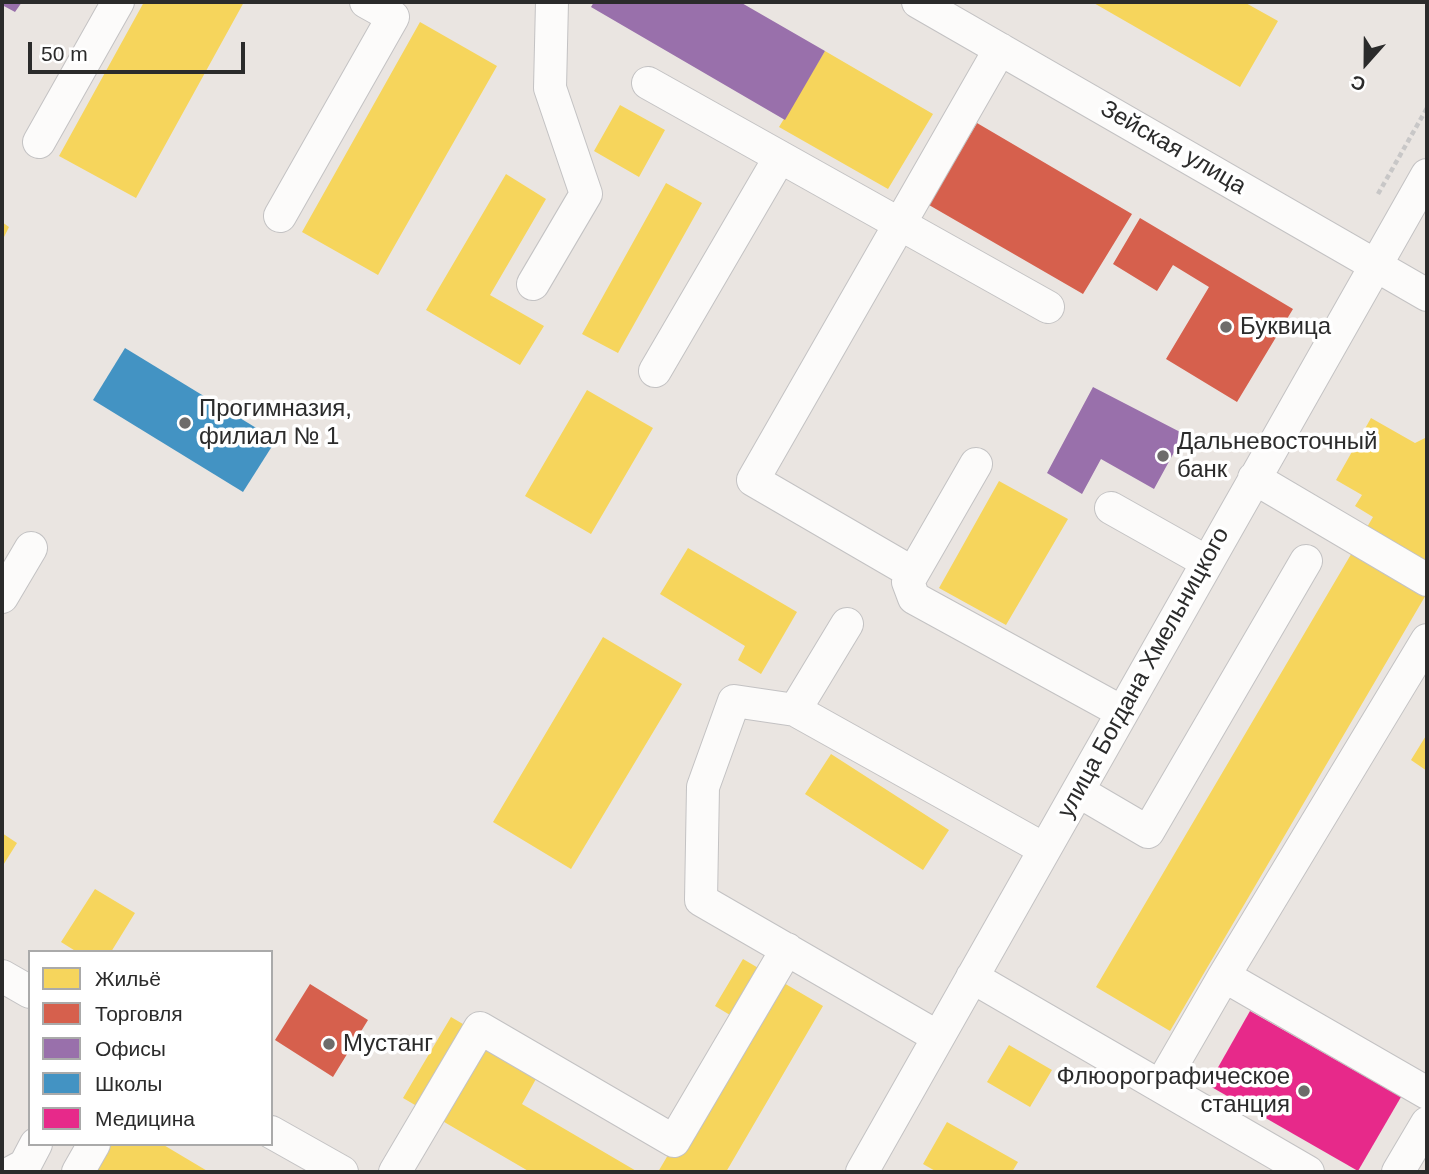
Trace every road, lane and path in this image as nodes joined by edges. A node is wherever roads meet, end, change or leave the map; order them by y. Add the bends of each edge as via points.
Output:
1 (118, 2) edge
2 (366, 2) edge
3 (552, 2) edge
4 (918, 2) edge
5 (1000, 49) junction
6 (648, 83) dead end
7 (1427, 108) edge
8 (39, 142) dead end
9 (780, 157) junction
10 (1427, 175) edge
11 (1378, 194) dead end
12 (279, 216) dead end
13 (900, 223) junction
14 (1375, 265) junction
15 (533, 284) dead end
16 (1427, 295) edge
17 (1048, 307) dead end
18 (655, 371) dead end
19 (976, 464) dead end
20 (1254, 478) junction
21 (1111, 508) dead end
22 (31, 548) dead end
23 (1306, 561) dead end
24 (1207, 562) junction
25 (913, 573) junction
26 (1427, 580) edge
27 (2, 597) edge
28 (846, 624) dead end
29 (1427, 640) edge
30 (795, 710) junction
31 (1122, 712) junction
32 (1078, 790) junction
33 (1044, 849) junction
34 (787, 949) junction
35 (2, 976) edge
36 (1223, 976) junction
37 (972, 977) junction
38 (28, 991) edge
39 (938, 1037) junction
40 (1161, 1085) dead end
41 (1427, 1093) edge
42 (1427, 1123) edge
43 (273, 1133) edge
44 (35, 1146) edge
45 (92, 1146) edge
46 (12, 1172) edge
47 (78, 1172) edge
48 (342, 1172) edge
49 (395, 1172) edge
50 (862, 1172) edge
51 (1308, 1172) edge
52 (1398, 1172) edge

1 - 8 street
2 - 12 street via 393,18
3 - 15 street via 550,88 586,194
4 - 5 street, Зейская улица
5 - 13 street
5 - 14 street, Зейская улица
6 - 9 street
7 - 11 path
9 - 13 street
9 - 18 street
10 - 14 street, улица Богдана Хмельницкого
13 - 17 street
13 - 25 street via 753,480
14 - 16 street, Зейская улица
14 - 20 street, улица Богдана Хмельницкого
19 - 25 street
20 - 24 street, улица Богдана Хмельницкого
20 - 26 street
21 - 24 street
22 - 27 street
23 - 32 street via 1149,832
24 - 31 street, улица Богдана Хмельницкого
25 - 31 street via 908,582 914,598
28 - 30 street
29 - 36 street
30 - 33 street
30 - 34 street via 734,701 703,787 701,900
31 - 32 street, улица Богдана Хмельницкого
32 - 33 street, улица Богдана Хмельницкого
33 - 37 street, улица Богдана Хмельницкого
34 - 39 street
34 - 49 street via 674,1141 480,1028
35 - 38 street
36 - 40 street
36 - 41 street
37 - 39 street, улица Богдана Хмельницкого
37 - 51 street
39 - 50 street, улица Богдана Хмельницкого
42 - 52 street
43 - 48 street
44 - 46 street via 24,1165
45 - 47 street

